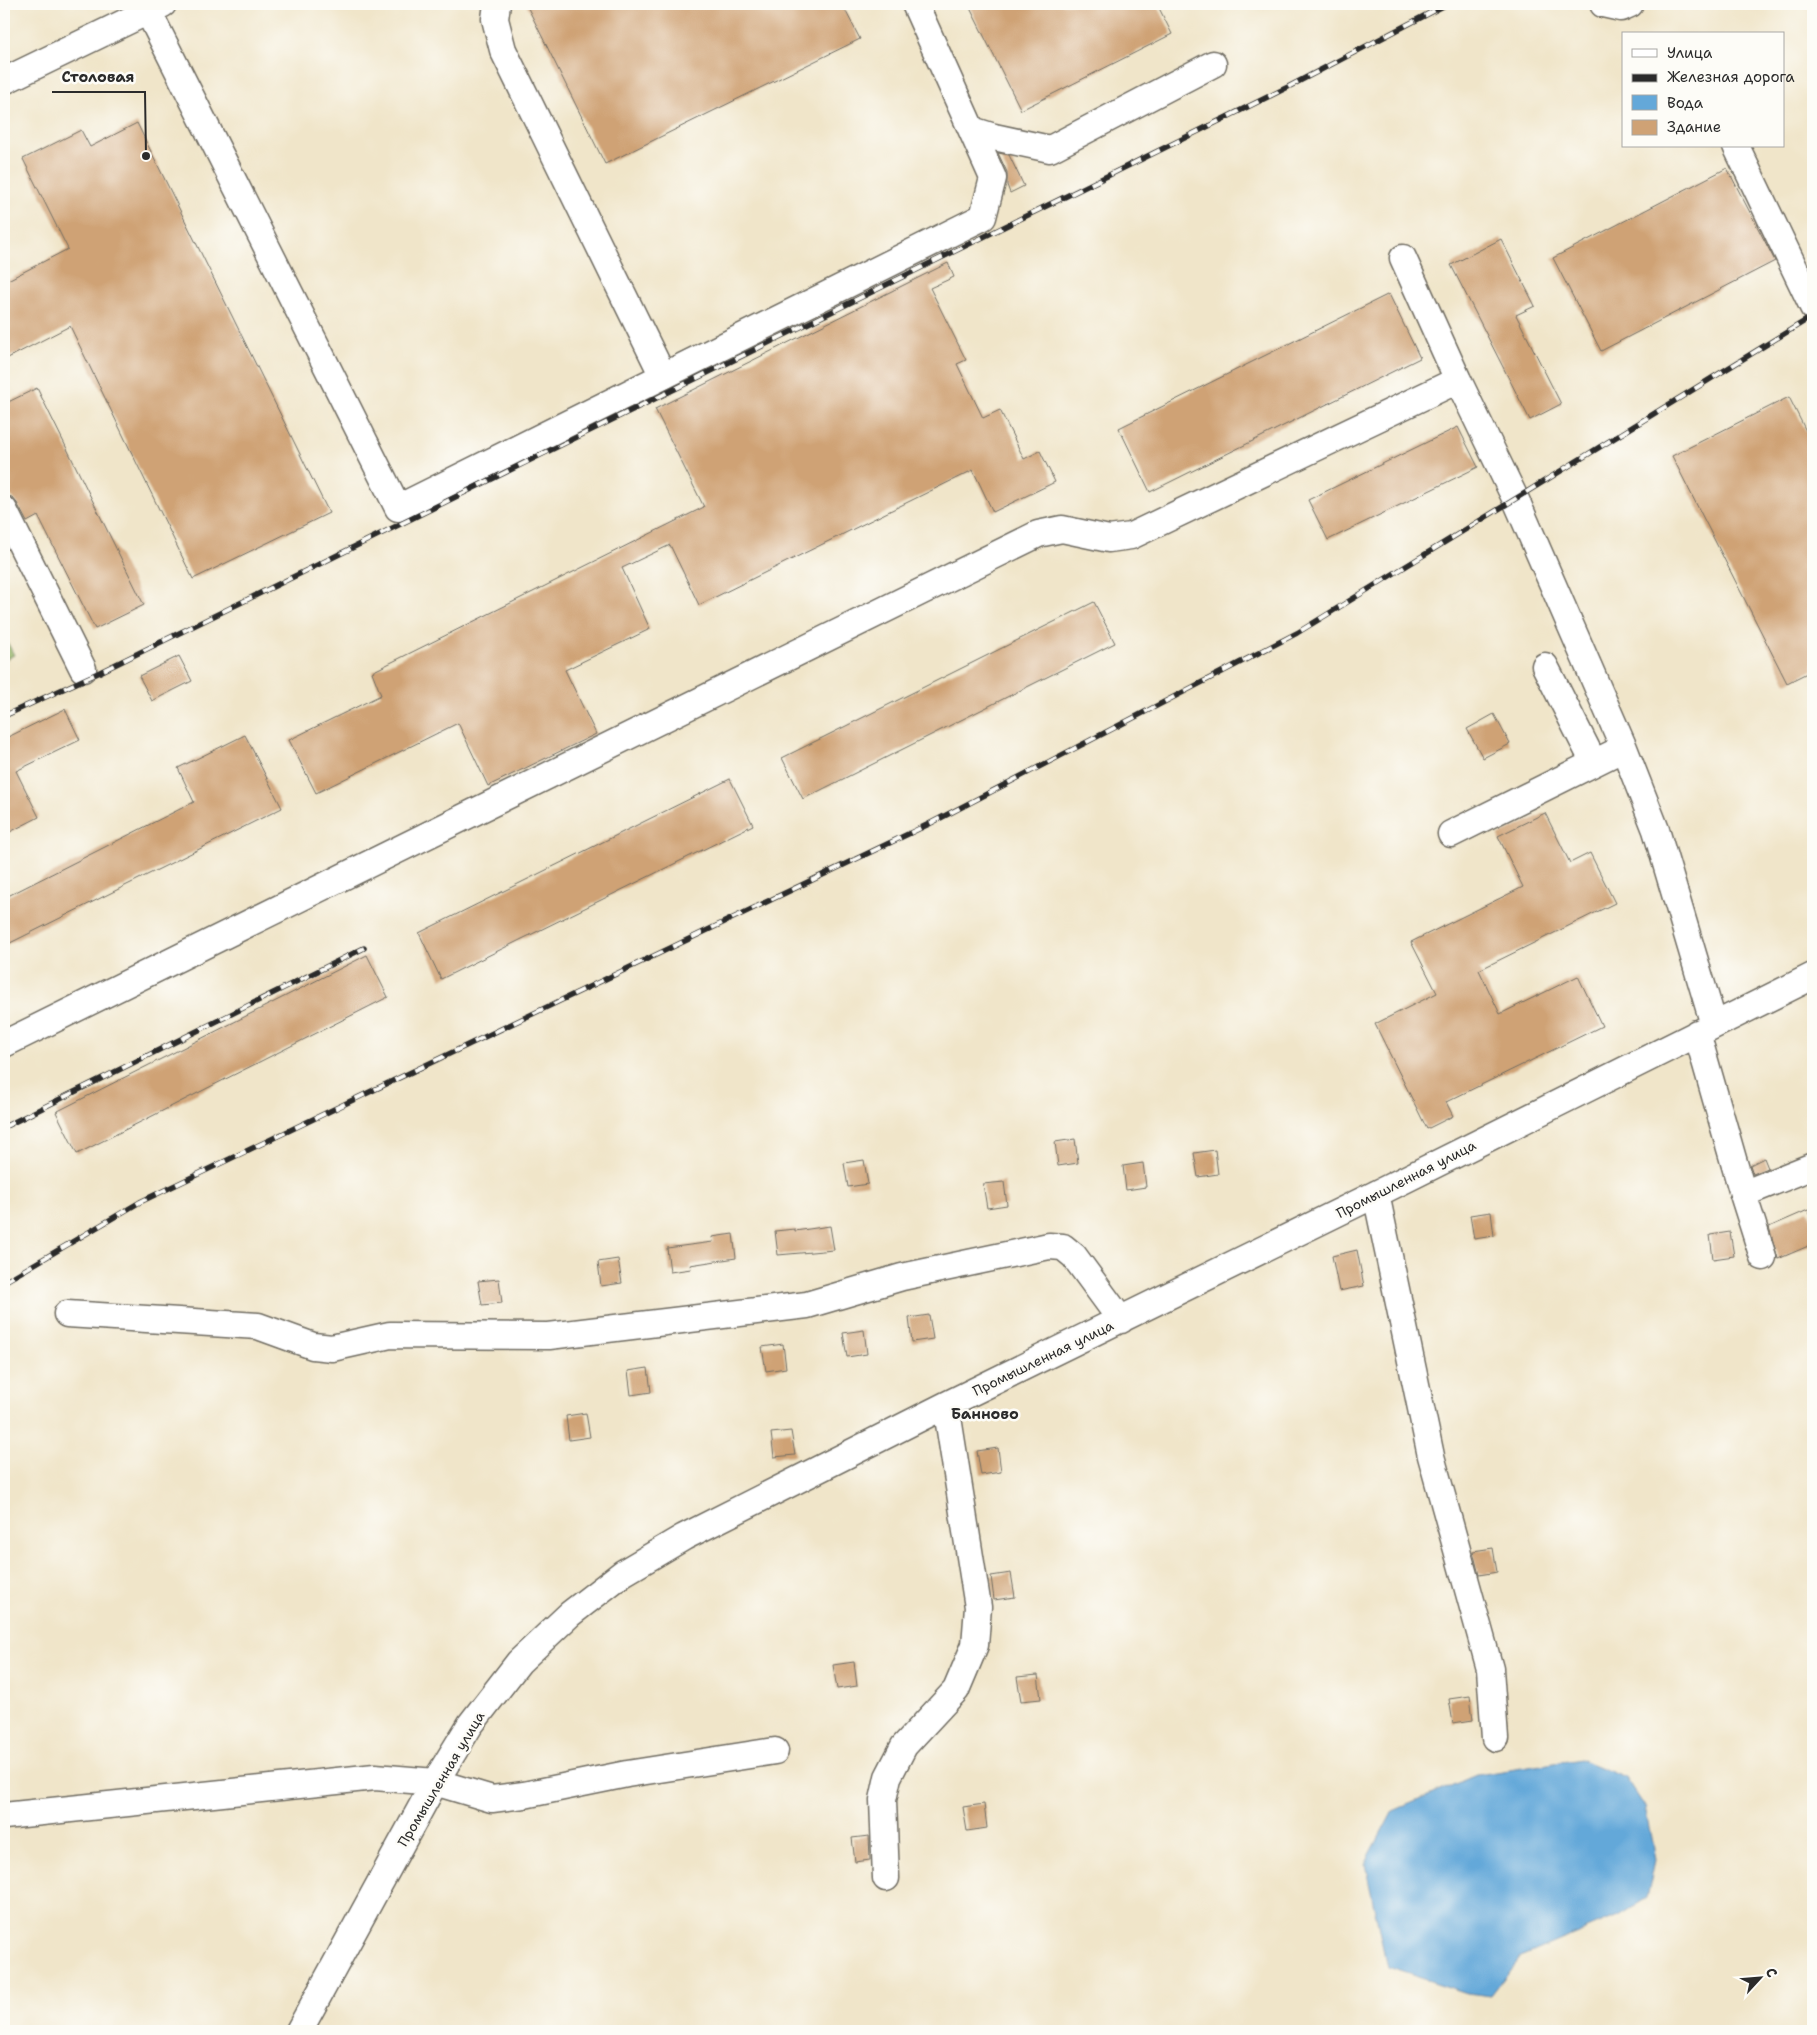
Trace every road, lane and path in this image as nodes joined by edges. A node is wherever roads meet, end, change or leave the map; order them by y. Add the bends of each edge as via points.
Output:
1 (118, 4) edge
2 (497, 4) edge
3 (915, 4) edge
4 (1603, 4) edge
5 (1630, 4) edge
6 (156, 8) edge
7 (105, 32) junction
8 (1212, 64) dead end
9 (4, 81) edge
10 (972, 130) junction
11 (1737, 148) edge
12 (1403, 258) dead end
13 (1813, 307) edge
14 (663, 376) junction
15 (1458, 380) junction
16 (4, 510) edge
17 (1545, 666) dead end
18 (83, 669) dead end
19 (1624, 748) junction
20 (1594, 763) junction
21 (1451, 834) dead end
22 (1813, 976) edge
23 (1705, 1029) junction
24 (4, 1044) edge
25 (1813, 1166) edge
26 (1376, 1194) junction
27 (1743, 1194) junction
28 (1763, 1257) dead end
29 (67, 1314) dead end
30 (1121, 1320) junction
31 (946, 1405) junction
32 (1495, 1738) dead end
33 (775, 1752) dead end
34 (436, 1782) junction
35 (4, 1816) edge
36 (886, 1878) dead end
37 (299, 2031) edge

1 - 7 street
2 - 14 street via 495,19 503,50
3 - 10 street
4 - 5 street via 1620,8
6 - 7 street
6 - 14 street via 398,508
7 - 9 street
8 - 10 street via 1050,149
10 - 14 street via 993,178 983,217
11 - 13 street
12 - 15 street
15 - 19 street via 1516,500
15 - 24 street via 1130,536 1109,539 1062,529 1038,534
16 - 18 street
17 - 20 street
19 - 20 street
19 - 23 street via 1656,830
20 - 21 street
22 - 23 street, Промышленная улица
23 - 26 street, Промышленная улица
23 - 27 street
25 - 27 street
26 - 30 street, Промышленная улица
26 - 32 street via 1431,1456 1490,1669
27 - 28 street
29 - 30 street via 258,1326 312,1346 332,1348 390,1335 549,1336 807,1305 902,1277 1049,1246 1063,1248 1074,1256
30 - 31 street, Промышленная улица
31 - 34 street, Промышленная улица via 684,1537 623,1573 570,1614 519,1662 470,1725
31 - 36 street via 978,1607 975,1645 956,1690 904,1746 888,1778 882,1800
33 - 34 street via 627,1774 492,1799
34 - 35 street via 375,1777
34 - 37 street, Промышленная улица

